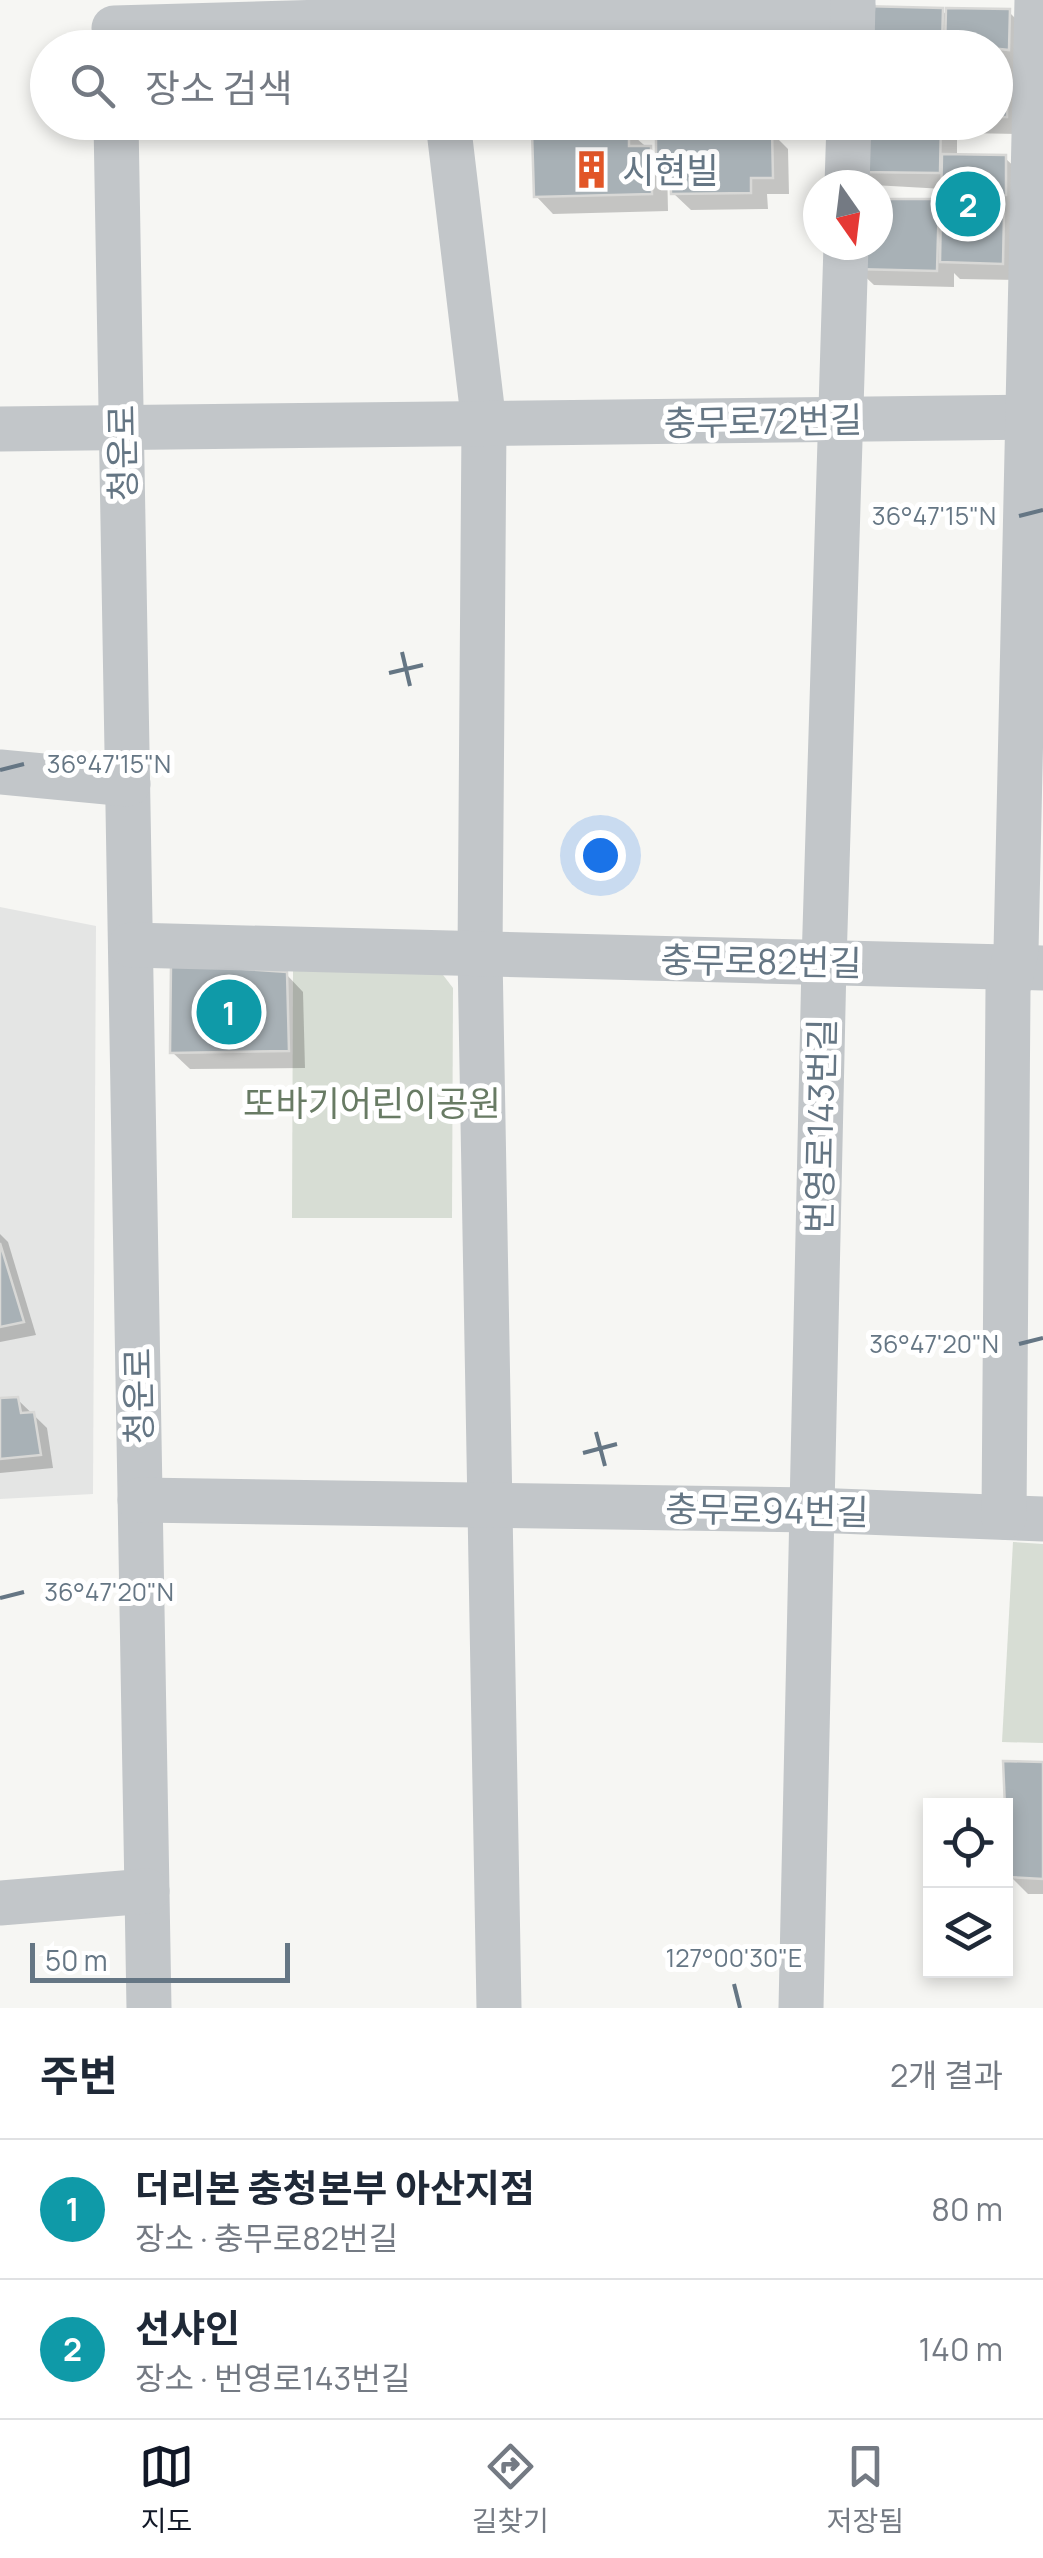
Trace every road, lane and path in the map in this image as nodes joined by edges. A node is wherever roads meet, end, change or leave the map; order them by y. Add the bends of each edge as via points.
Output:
1 (1037, 0) edge
2 (852, 18) edge
3 (114, 25) edge
4 (316, 30) edge
5 (521, 30) edge
6 (116, 140) edge
7 (450, 140) edge
8 (849, 140) edge
9 (848, 170) edge
10 (845, 260) edge
11 (1035, 418) edge
12 (840, 420) junction
13 (484, 424) junction
14 (122, 428) junction
15 (0, 429) edge
16 (0, 772) edge
17 (128, 784) junction
18 (131, 945) junction
19 (480, 955) junction
20 (824, 963) junction
21 (1028, 968) edge
22 (140, 1500) junction
23 (492, 1506) junction
24 (812, 1510) junction
25 (1024, 1518) edge
26 (147, 1892) junction
27 (0, 1903) edge
28 (149, 2008) edge
29 (499, 2008) edge
30 (801, 2008) edge

1 - 11 street
2 - 5 street
3 - 4 street
6 - 14 street, 청운로
7 - 13 street
8 - 9 street
10 - 12 street, 번영로143번길
11 - 12 street, 충무로72번길
11 - 21 street
12 - 13 street, 충무로72번길
12 - 20 street, 번영로143번길
13 - 14 street, 충무로72번길
13 - 19 street
14 - 15 street, 충무로72번길
14 - 17 street, 청운로
16 - 17 street
17 - 18 street, 청운로
18 - 19 street, 충무로82번길
18 - 22 street, 청운로
19 - 20 street, 충무로82번길
19 - 23 street
20 - 21 street, 충무로82번길
20 - 24 street, 번영로143번길
21 - 25 street via 1008,990
22 - 23 street, 충무로94번길
22 - 26 street, 청운로
23 - 24 street, 충무로94번길
23 - 29 street
24 - 25 street, 충무로94번길
24 - 30 street, 번영로143번길
26 - 27 street
26 - 28 street, 청운로

